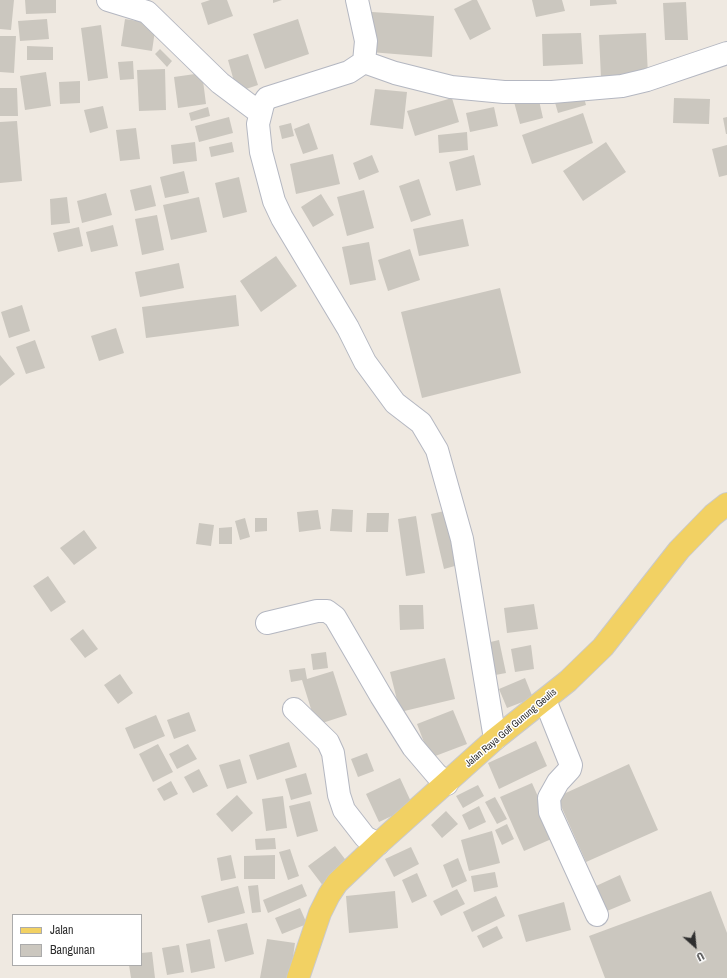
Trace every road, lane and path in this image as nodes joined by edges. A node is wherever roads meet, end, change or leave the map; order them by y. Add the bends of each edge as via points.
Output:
1 (108, 0) edge
2 (357, 0) edge
3 (727, 54) edge
4 (364, 62) junction
5 (260, 113) junction
6 (727, 504) edge
7 (267, 623) dead end
8 (545, 700) junction
9 (294, 709) dead end
10 (495, 739) junction
11 (448, 784) junction
12 (378, 844) junction
13 (597, 915) dead end
14 (298, 978) edge

1 - 5 street via 148,12 220,83
2 - 4 street via 366,41
3 - 4 street via 622,86 552,92 504,92 450,87 395,74
4 - 5 street via 349,72 267,98
5 - 10 street via 258,124 261,152 274,201 282,218 348,328 365,362 395,403 421,423 436,450 462,539
6 - 8 main road, Jalan Raya Golf Gunung Geulis via 679,550 603,647
7 - 11 street via 317,611 327,611 335,617 413,747
8 - 10 main road, Jalan Raya Golf Gunung Geulis
8 - 13 street via 571,765 549,798 550,812
9 - 12 street via 328,742 333,753 339,795 344,810 366,837
10 - 11 main road, Jalan Raya Golf Gunung Geulis
11 - 12 main road, Jalan Raya Golf Gunung Geulis
12 - 14 main road, Jalan Raya Golf Gunung Geulis via 337,883 329,895 320,913

